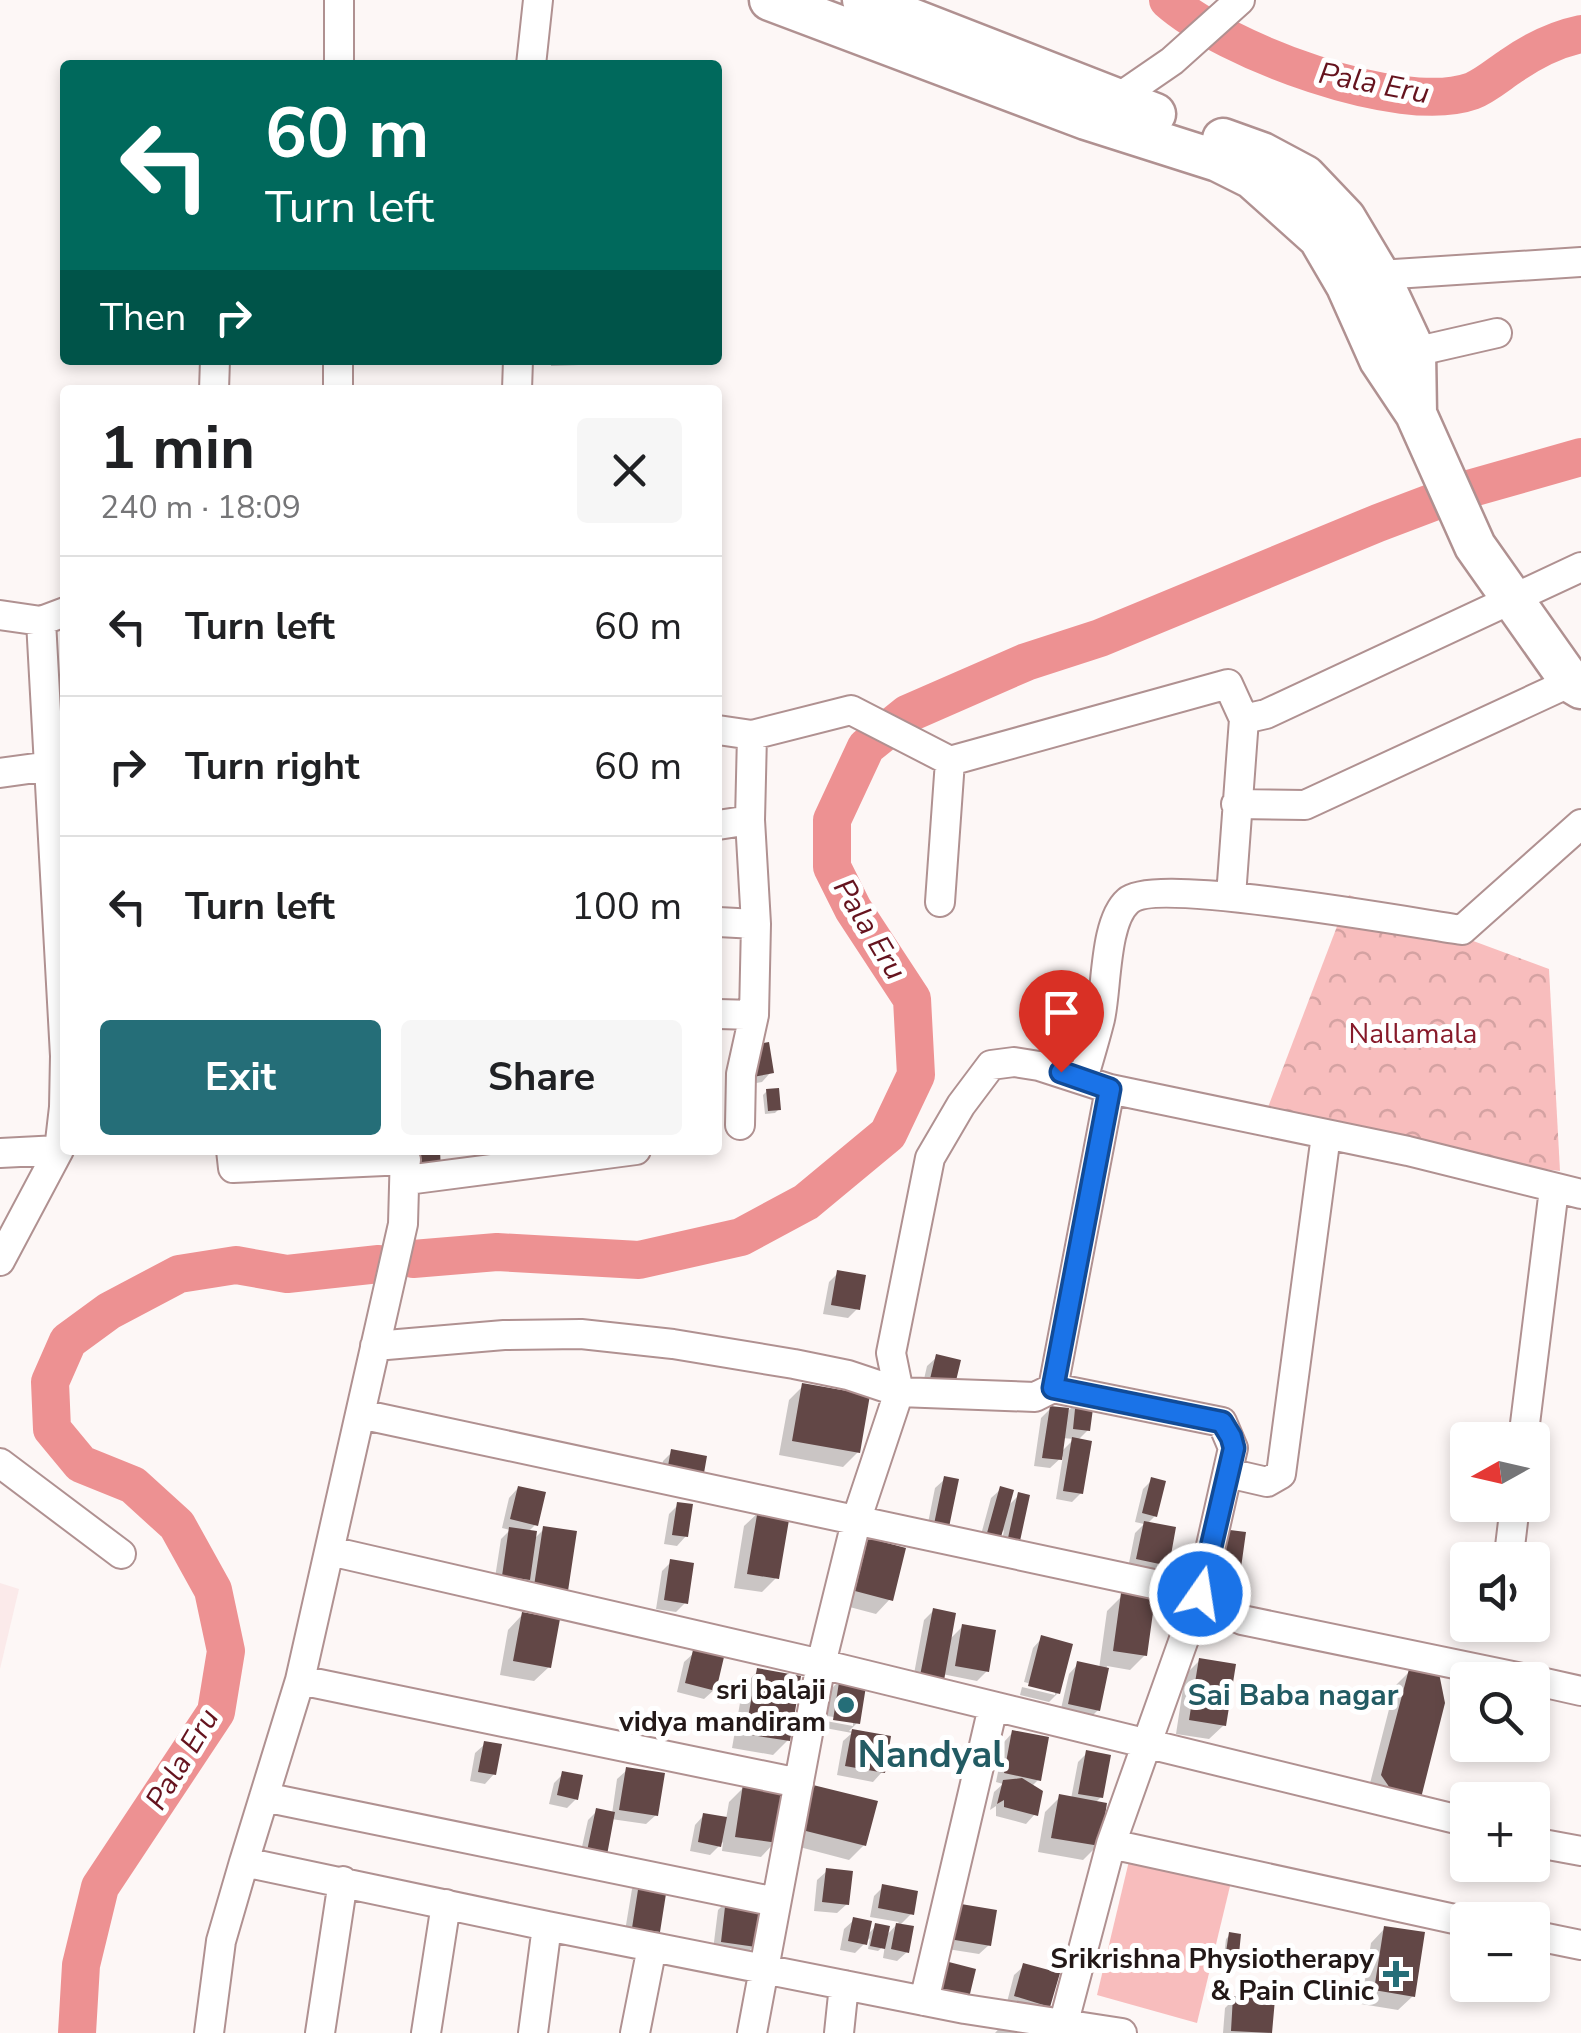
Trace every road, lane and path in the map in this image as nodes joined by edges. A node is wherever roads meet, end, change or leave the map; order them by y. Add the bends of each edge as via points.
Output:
1 (339, 0) edge
2 (538, 0) edge
3 (770, 0) edge
4 (863, 0) edge
5 (1240, 0) edge
6 (338, 60) edge
7 (532, 60) edge
8 (1101, 110) junction
9 (1581, 262) edge
10 (1363, 281) junction
11 (1496, 333) dead end
12 (1397, 356) junction
13 (1581, 567) edge
14 (1511, 598) junction
15 (0, 615) edge
16 (53, 616) edge
17 (1576, 685) edge
18 (1244, 719) junction
19 (722, 731) edge
20 (752, 735) junction
21 (54, 751) edge
22 (950, 761) junction
23 (0, 773) edge
24 (1236, 804) junction
25 (750, 820) junction
26 (722, 824) edge
27 (1581, 824) edge
28 (1231, 896) junction
29 (940, 902) dead end
30 (722, 922) edge
31 (756, 924) junction
32 (60, 934) edge
33 (722, 1014) edge
34 (754, 1015) junction
35 (1083, 1078) junction
36 (1110, 1089) junction
37 (740, 1125) dead end
38 (1326, 1134) junction
39 (60, 1141) edge
40 (59, 1150) junction
41 (0, 1153) edge
42 (232, 1155) edge
43 (552, 1155) edge
44 (406, 1163) edge
45 (1568, 1191) edge
46 (0, 1260) edge
47 (376, 1346) junction
48 (1053, 1388) junction
49 (899, 1392) junction
50 (360, 1414) junction
51 (1526, 1422) edge
52 (0, 1463) edge
53 (1228, 1473) junction
54 (857, 1518) junction
55 (330, 1551) junction
56 (121, 1554) dead end
57 (1200, 1594) junction
58 (1450, 1663) edge
59 (821, 1664) junction
60 (300, 1680) junction
61 (1550, 1684) edge
62 (1581, 1690) edge
63 (993, 1707) junction
64 (1149, 1745) junction
65 (800, 1783) junction
66 (264, 1797) junction
67 (1450, 1818) edge
68 (1112, 1844) junction
69 (1550, 1845) edge
70 (1581, 1851) edge
71 (244, 1862) junction
72 (343, 1881) junction
73 (776, 1902) junction
74 (446, 1904) junction
75 (1450, 1918) edge
76 (546, 1926) junction
77 (1550, 1938) edge
78 (1581, 1944) edge
79 (652, 1947) junction
80 (764, 1969) junction
81 (844, 1985) junction
82 (924, 2002) junction
83 (950, 2020) edge
84 (1062, 2028) edge
85 (210, 2033) edge
86 (320, 2033) edge
87 (426, 2033) edge
88 (533, 2033) edge
89 (636, 2033) edge
90 (752, 2033) edge
91 (839, 2033) edge
92 (1122, 2033) edge

1 - 6 street
2 - 7 street
3 - 8 highway
4 - 8 highway
5 - 8 street via 1172,62
8 - 10 highway via 1252,178
9 - 10 street
10 - 12 highway
11 - 12 street
12 - 14 highway via 1475,546
13 - 14 street
14 - 17 highway
14 - 18 street
15 - 16 street
16 - 21 street
17 - 24 street via 1305,805
18 - 22 street via 1228,684
18 - 24 street
19 - 20 street
20 - 22 street via 851,710
20 - 25 street
21 - 23 street
21 - 32 street
22 - 29 street
24 - 28 street
25 - 26 street
25 - 31 street
27 - 28 street via 1462,930
28 - 35 street via 1148,892 1129,898 1111,942
30 - 31 street
31 - 34 street
33 - 34 street
34 - 37 street via 741,1074
35 - 36 street
35 - 49 street via 1014,1062 992,1065 944,1133 930,1158 891,1352
36 - 38 street
36 - 48 street
38 - 45 street
38 - 53 street via 1281,1474 1267,1482
39 - 40 street
40 - 41 street
40 - 46 street
42 - 44 street via 233,1168
43 - 44 street
44 - 47 street via 403,1224
45 - 51 street
47 - 49 street via 581,1334 794,1364
47 - 50 street
48 - 49 street via 1035,1397
48 - 53 street via 1222,1422 1234,1448
49 - 54 street
50 - 54 street
50 - 55 street
52 - 56 street
53 - 57 street
54 - 57 street
54 - 59 street
55 - 59 street
55 - 60 street
57 - 58 street via 1242,1620
57 - 64 street
59 - 63 street
59 - 65 street
60 - 65 street
60 - 66 street
61 - 62 street
63 - 64 street
63 - 82 street
64 - 67 street
64 - 68 street
65 - 73 street
66 - 71 street
66 - 73 street
68 - 75 street
68 - 84 street
69 - 70 street
71 - 72 street
71 - 85 street via 221,1940
72 - 74 street
72 - 86 street
73 - 80 street
74 - 76 street
74 - 87 street
76 - 79 street
76 - 88 street
77 - 78 street
79 - 80 street
79 - 89 street
80 - 81 street
80 - 90 street
81 - 82 street
81 - 91 street
82 - 83 street
83 - 84 street
84 - 92 street

